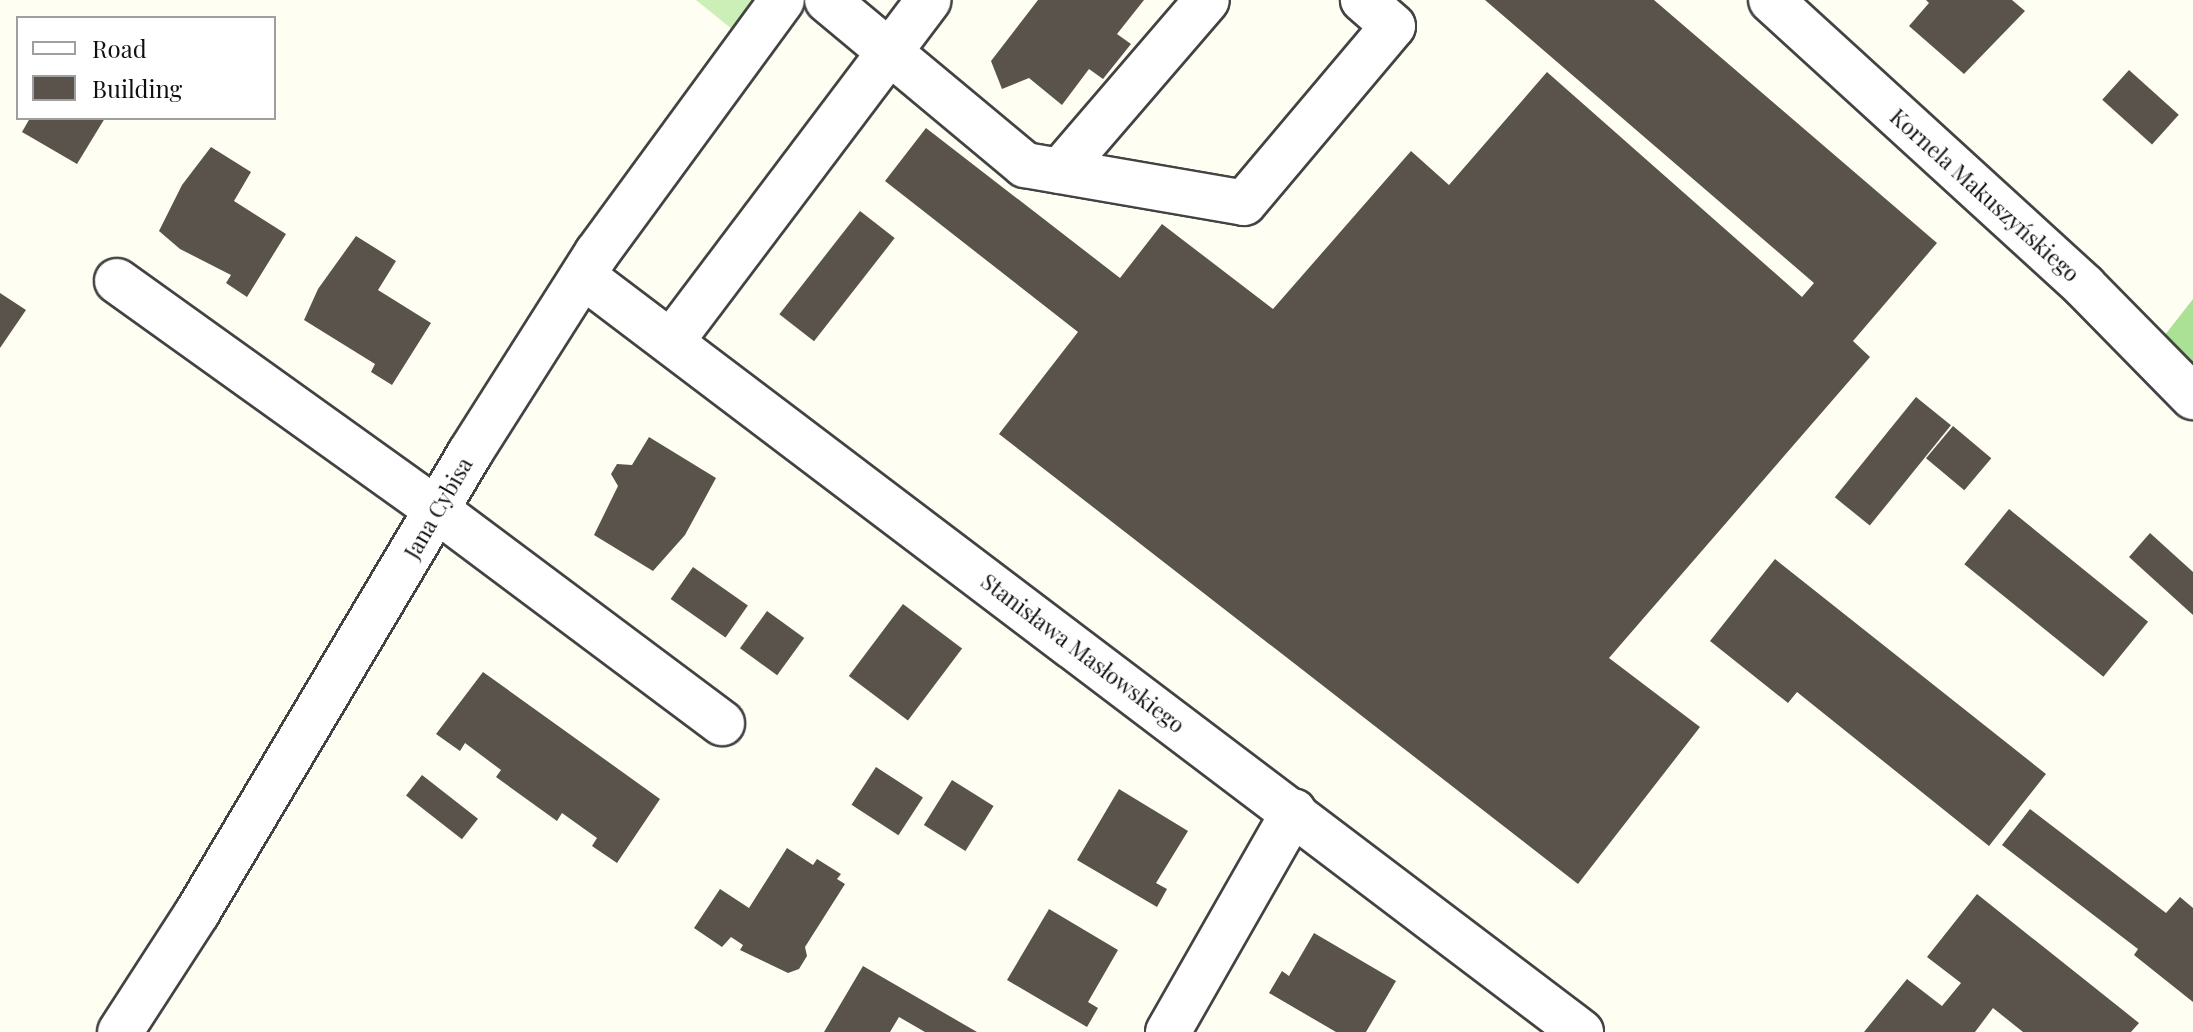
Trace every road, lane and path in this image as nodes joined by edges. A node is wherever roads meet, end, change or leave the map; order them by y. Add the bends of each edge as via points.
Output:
1 (782, 0) edge
2 (827, 0) edge
3 (929, 0) edge
4 (1207, 0) edge
5 (1363, 0) edge
6 (1784, 5) edge
7 (888, 52) junction
8 (1060, 171) junction
9 (583, 276) junction
10 (117, 281) dead end
11 (671, 342) junction
12 (2193, 397) edge
13 (437, 510) junction
14 (722, 723) dead end
15 (1294, 811) junction
16 (120, 1032) edge
17 (1168, 1032) edge
18 (1581, 1032) edge

1 - 9 street, Jana Cybisa
2 - 7 street
3 - 7 street
4 - 8 street
5 - 8 street via 1393,26 1244,203
6 - 12 street, Kornela Makuszyńskiego via 2084,286
7 - 8 street via 1025,165
7 - 11 street
9 - 11 street, Stanisława Masłowskiego
9 - 13 street, Jana Cybisa
10 - 13 street
11 - 15 street, Stanisława Masłowskiego
13 - 14 street
13 - 16 street, Jana Cybisa via 197,913
15 - 17 street
15 - 18 street, Stanisława Masłowskiego

